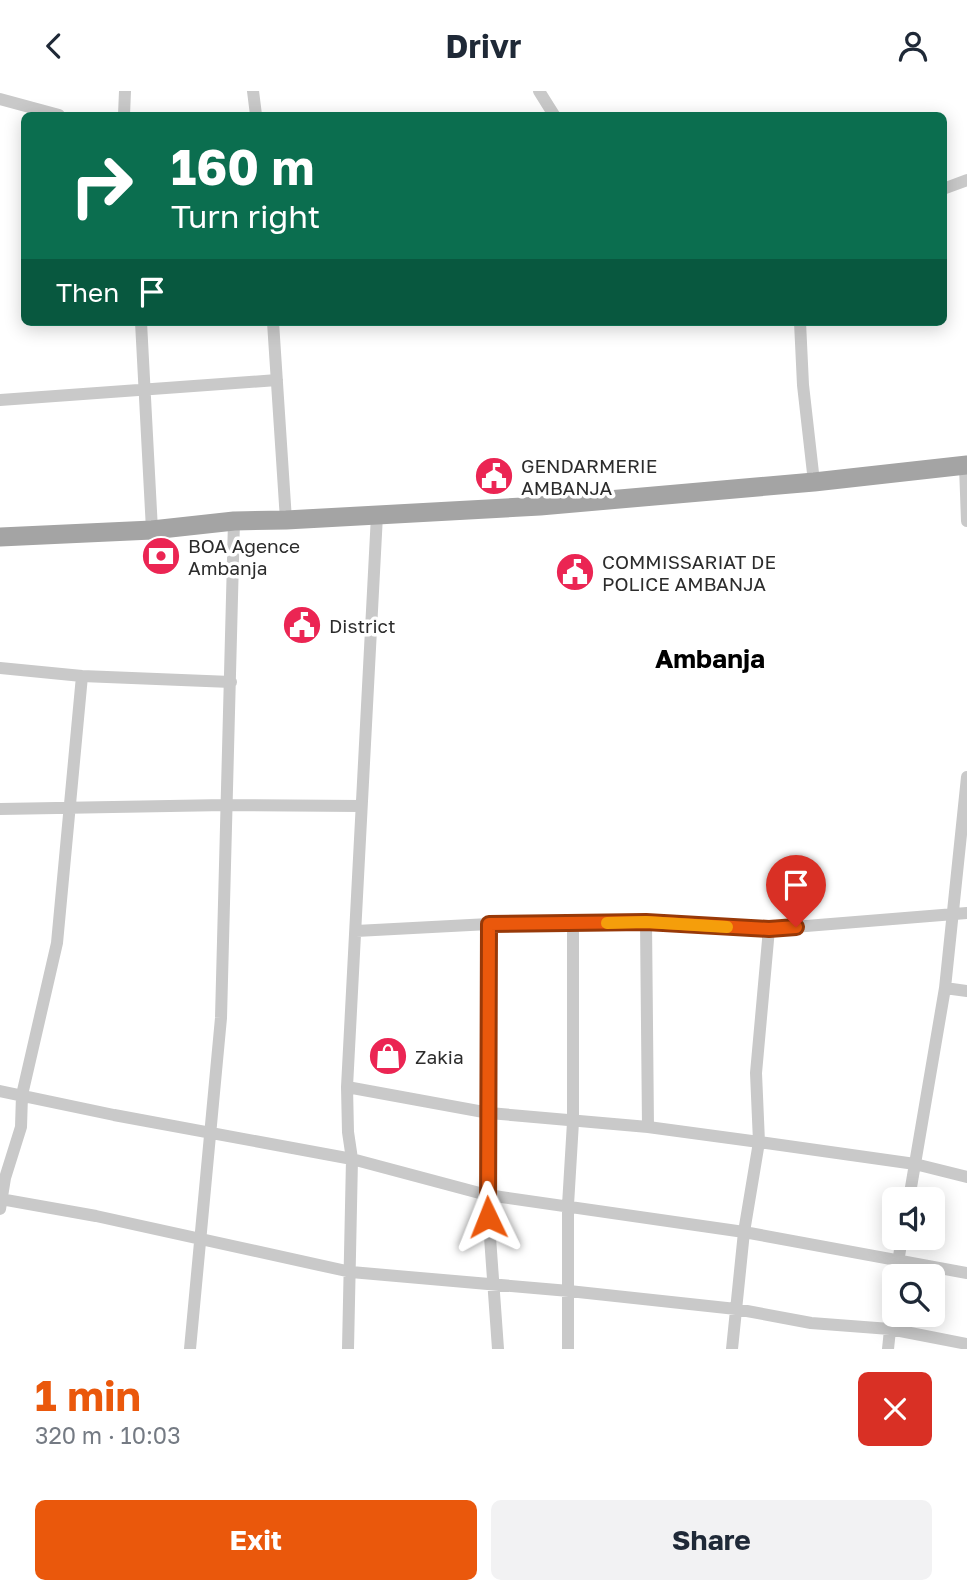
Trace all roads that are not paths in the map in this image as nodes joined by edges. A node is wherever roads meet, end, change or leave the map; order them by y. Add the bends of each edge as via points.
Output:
1 (125, 91) edge
2 (253, 91) edge
3 (539, 91) edge
4 (0, 99) edge
5 (48, 112) edge
6 (124, 112) edge
7 (256, 112) edge
8 (552, 112) edge
9 (967, 180) edge
10 (947, 188) edge
11 (141, 326) edge
12 (273, 326) edge
13 (800, 326) edge
14 (276, 380) junction
15 (143, 390) junction
16 (0, 400) edge
17 (966, 464) edge
18 (814, 482) junction
19 (377, 515) junction
20 (286, 520) junction
21 (234, 521) junction
22 (967, 521) edge
23 (152, 530) junction
24 (0, 537) edge
25 (0, 668) edge
26 (82, 676) junction
27 (231, 682) junction
28 (967, 777) edge
29 (226, 805) junction
30 (361, 806) junction
31 (0, 809) edge
32 (71, 809) junction
33 (967, 913) edge
34 (953, 915) junction
35 (646, 922) junction
36 (489, 924) junction
37 (573, 924) junction
38 (769, 929) junction
39 (356, 931) junction
40 (944, 988) junction
41 (967, 991) edge
42 (347, 1087) junction
43 (0, 1091) edge
44 (22, 1095) junction
45 (489, 1113) junction
46 (573, 1122) junction
47 (648, 1128) junction
48 (211, 1132) junction
49 (759, 1142) junction
50 (352, 1159) junction
51 (915, 1164) junction
52 (967, 1177) edge
53 (911, 1187) edge
54 (487, 1195) junction
55 (0, 1199) edge
56 (568, 1205) junction
57 (0, 1209) edge
58 (744, 1232) junction
59 (202, 1239) junction
60 (900, 1250) edge
61 (898, 1259) junction
62 (897, 1264) edge
63 (351, 1272) junction
64 (967, 1273) edge
65 (492, 1284) junction
66 (569, 1291) junction
67 (736, 1309) junction
68 (890, 1329) junction
69 (967, 1344) edge
70 (190, 1349) edge
71 (348, 1349) edge
72 (498, 1349) edge
73 (568, 1349) edge
74 (732, 1349) edge
75 (888, 1349) edge

1 - 6 street
2 - 7 street
3 - 8 street
4 - 5 street
9 - 10 street
11 - 15 street
12 - 14 street
13 - 18 street
14 - 15 street
14 - 20 street
15 - 16 street
15 - 23 street
17 - 18 main road
17 - 22 street
18 - 19 main road
19 - 20 main road
19 - 30 street
20 - 21 main road
21 - 23 main road
21 - 27 street
23 - 24 main road
25 - 26 street
26 - 27 street
26 - 32 street
27 - 29 street
28 - 34 street
29 - 30 street
29 - 32 street
29 - 48 street via 221,1018
30 - 39 street
31 - 32 street
32 - 44 street via 57,943
33 - 34 street
34 - 38 street
34 - 40 street
35 - 37 street
35 - 38 street
35 - 47 street
36 - 37 street
36 - 39 street
36 - 45 street
37 - 46 street
38 - 49 street via 756,1073
39 - 42 street
40 - 41 street
40 - 51 street
42 - 45 street
42 - 50 street
43 - 44 street
44 - 48 street
44 - 55 street via 21,1127
45 - 46 street
45 - 54 street
46 - 47 street
46 - 56 street
47 - 49 street
48 - 50 street
48 - 59 street
49 - 51 street
49 - 58 street
50 - 54 street
50 - 63 street
51 - 52 street
51 - 53 street
54 - 56 street
54 - 65 street
55 - 57 street
55 - 59 street
56 - 58 street
56 - 66 street
58 - 61 street
58 - 67 street
59 - 63 street
59 - 70 street
60 - 61 street
61 - 62 street
61 - 64 street
63 - 65 street
63 - 71 street
65 - 66 street
65 - 72 street
66 - 67 street
66 - 73 street
67 - 68 street via 811,1323
67 - 74 street
68 - 69 street
68 - 75 street

